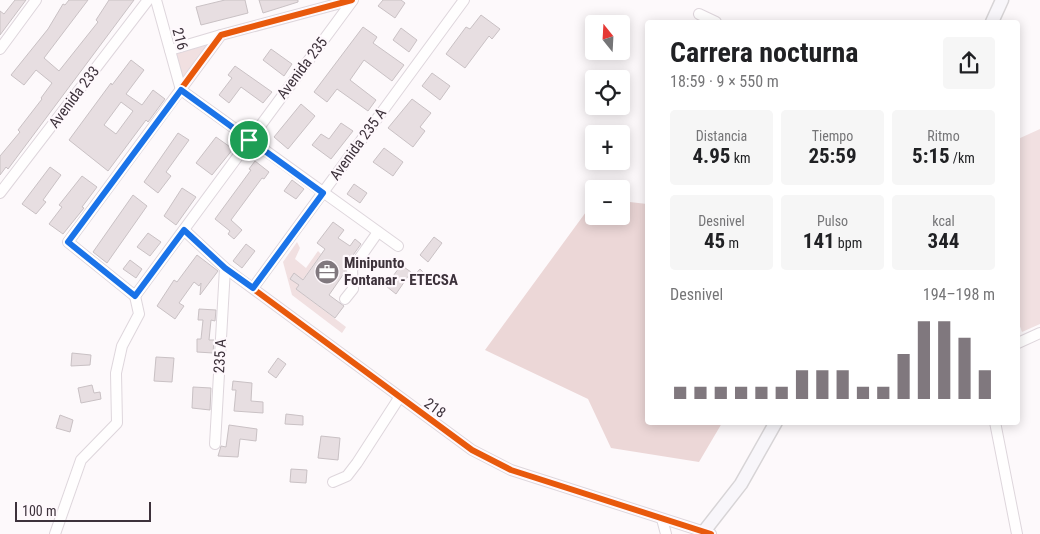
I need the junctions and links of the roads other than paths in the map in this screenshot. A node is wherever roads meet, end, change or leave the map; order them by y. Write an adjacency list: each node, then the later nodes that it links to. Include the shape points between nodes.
1 (36, 0): 11 (street)
2 (148, 0): 16 (street, Avenida 233)
3 (156, 0): 12 (street, 216)
4 (352, 0): 10 (street); 14 (street, Avenida 235)
5 (464, 0): 15 (street, Avenida 235 A)
6 (1002, 0): 9 (main road)
7 (699, 14): 8 (street)
8 (712, 20)
9 (993, 20)
10 (221, 35): 12 (street); 13 (street)
11 (0, 49)
12 (170, 50): 13 (street, 216)
13 (181, 90): 14 (street); 22 (street, via 68,242)
14 (249, 140): 15 (street); 17 (street, Avenida 235)
15 (323, 193): 18 (street); 21 (street, Avenida 235 A)
16 (0, 194)
17 (184, 230): 20 (street, 218); 22 (street, Avenida 235)
18 (378, 232): 19 (street); 23 (street, via 352,269 352,289)
19 (398, 246)
20 (225, 268): 21 (street, 218); 29 (street, 235 A)
21 (253, 288): 26 (street, 218)
22 (135, 296): 33 (street, via 140,314 122,346 116,373 117,423 81,460)
23 (345, 299)
24 (1040, 333): 25 (street)
25 (1020, 342)
26 (399, 398): 30 (street, via 352,470); 31 (street, 218, via 472,450 511,470)
27 (774, 425): 32 (main road, via 741,484)
28 (996, 425): 35 (street)
29 (215, 444)
30 (333, 482)
31 (662, 519): 32 (street, 218); 34 (street)
32 (706, 533)
33 (55, 534)
34 (666, 534)
35 (1017, 534)

